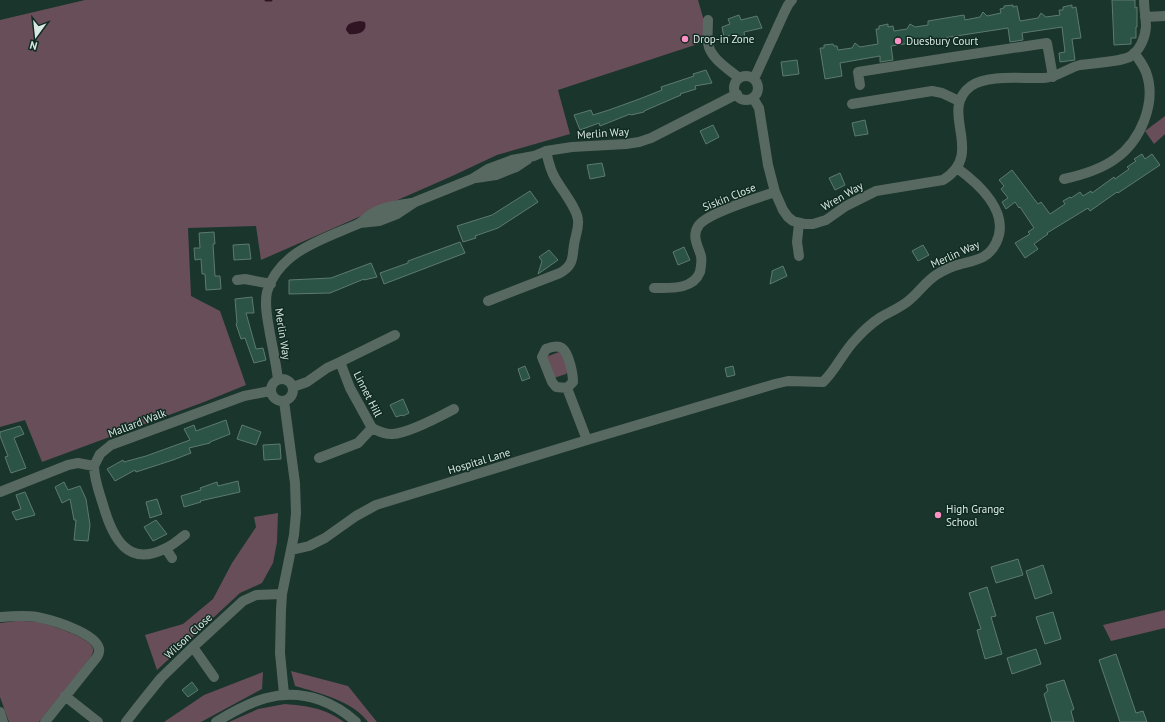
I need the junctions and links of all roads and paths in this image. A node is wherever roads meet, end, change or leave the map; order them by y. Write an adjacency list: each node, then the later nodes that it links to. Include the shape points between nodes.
1 (792, 0): 9 (street)
2 (1144, 0): 4 (street)
3 (1165, 16): 4 (street)
4 (1145, 17): 6 (street, via 1143,40)
5 (708, 20): 8 (street, via 710,50 715,58)
6 (1134, 53): 7 (street, via 1130,57 1078,66); 17 (street, via 1146,71 1150,92 1148,109 1136,136 1114,160 1088,173)
7 (1052, 77): 10 (street, via 1047,44 858,72); 13 (street, via 1001,78 977,83 964,93)
8 (739, 78): 9 (street, via 744,76); 11 (street, via 735,86)
9 (754, 79): 12 (street, via 758,90)
10 (860, 85)
11 (737, 94): 12 (street, via 743,99); 15 (street, Merlin Way, via 639,142)
12 (753, 98): 18 (street, via 758,108)
13 (960, 101): 14 (street, via 932,91); 16 (street, via 958,113 963,148)
14 (852, 104)
15 (546, 151): 22 (street, Merlin Way, via 488,169 472,179 415,202 394,205 372,214 360,223 295,254 282,266); 24 (street, via 554,177 578,219 570,266 560,273)
16 (957, 168): 19 (street, Wren Way, via 951,176 943,180 876,191 846,206 826,220 813,224); 28 (street, Merlin Way, via 992,202 1000,224 997,242 981,259 953,266 937,274 908,302 874,322 855,340)
17 (1064, 178)
18 (775, 192): 19 (street, via 788,217); 23 (street, Siskin Close, via 708,217 698,226 695,238 701,257 699,274 695,280 683,286)
19 (799, 223): 20 (street, via 796,242)
20 (799, 256)
21 (237, 280): 22 (street)
22 (270, 284): 27 (street, Merlin Way, via 266,308)
23 (654, 288)
24 (488, 301)
25 (395, 336): 26 (street)
26 (340, 362): 29 (street, via 307,382); 34 (street, Linnet Hill, via 350,388)
27 (278, 379): 29 (street, via 286,379); 31 (street, via 272,384)
28 (823, 382): 35 (street, Hospital Lane, via 788,381 775,384)
29 (293, 387): 32 (street, via 290,398)
30 (567, 388): 35 (street)
31 (270, 391): 32 (street, via 276,400); 37 (street, Mallard Walk, via 244,396 111,445 100,454)
32 (284, 401): 41 (street, via 295,483 296,513)
33 (454, 409): 34 (street, Linnet Hill, via 402,433 388,434)
34 (372, 428): 36 (street, via 358,443)
35 (587, 440): 41 (street, Hospital Lane, via 376,505 325,538 309,546)
36 (319, 458)
37 (94, 466): 38 (street, via 78,463 68,465); 40 (street, via 108,521 122,546 145,555)
38 (0, 492)
39 (185, 535): 40 (street)
40 (166, 549): 42 (street)
41 (292, 550): 43 (street)
42 (172, 558)
43 (282, 594): 45 (street, Wilson Close, via 250,597); 47 (street, via 280,653)
44 (0, 617): 48 (street, via 19,616 57,622 96,641 99,655)
45 (193, 647): 46 (street); 53 (street, Wilson Close, via 161,678)
46 (214, 677)
47 (284, 694): 54 (street, via 250,704); 55 (street, via 304,696 329,704)
48 (66, 696): 51 (street); 52 (street)
49 (0, 712): 50 (street)
50 (4, 722)
51 (45, 722)
52 (98, 722)
53 (126, 722)
54 (216, 722)
55 (356, 722)

